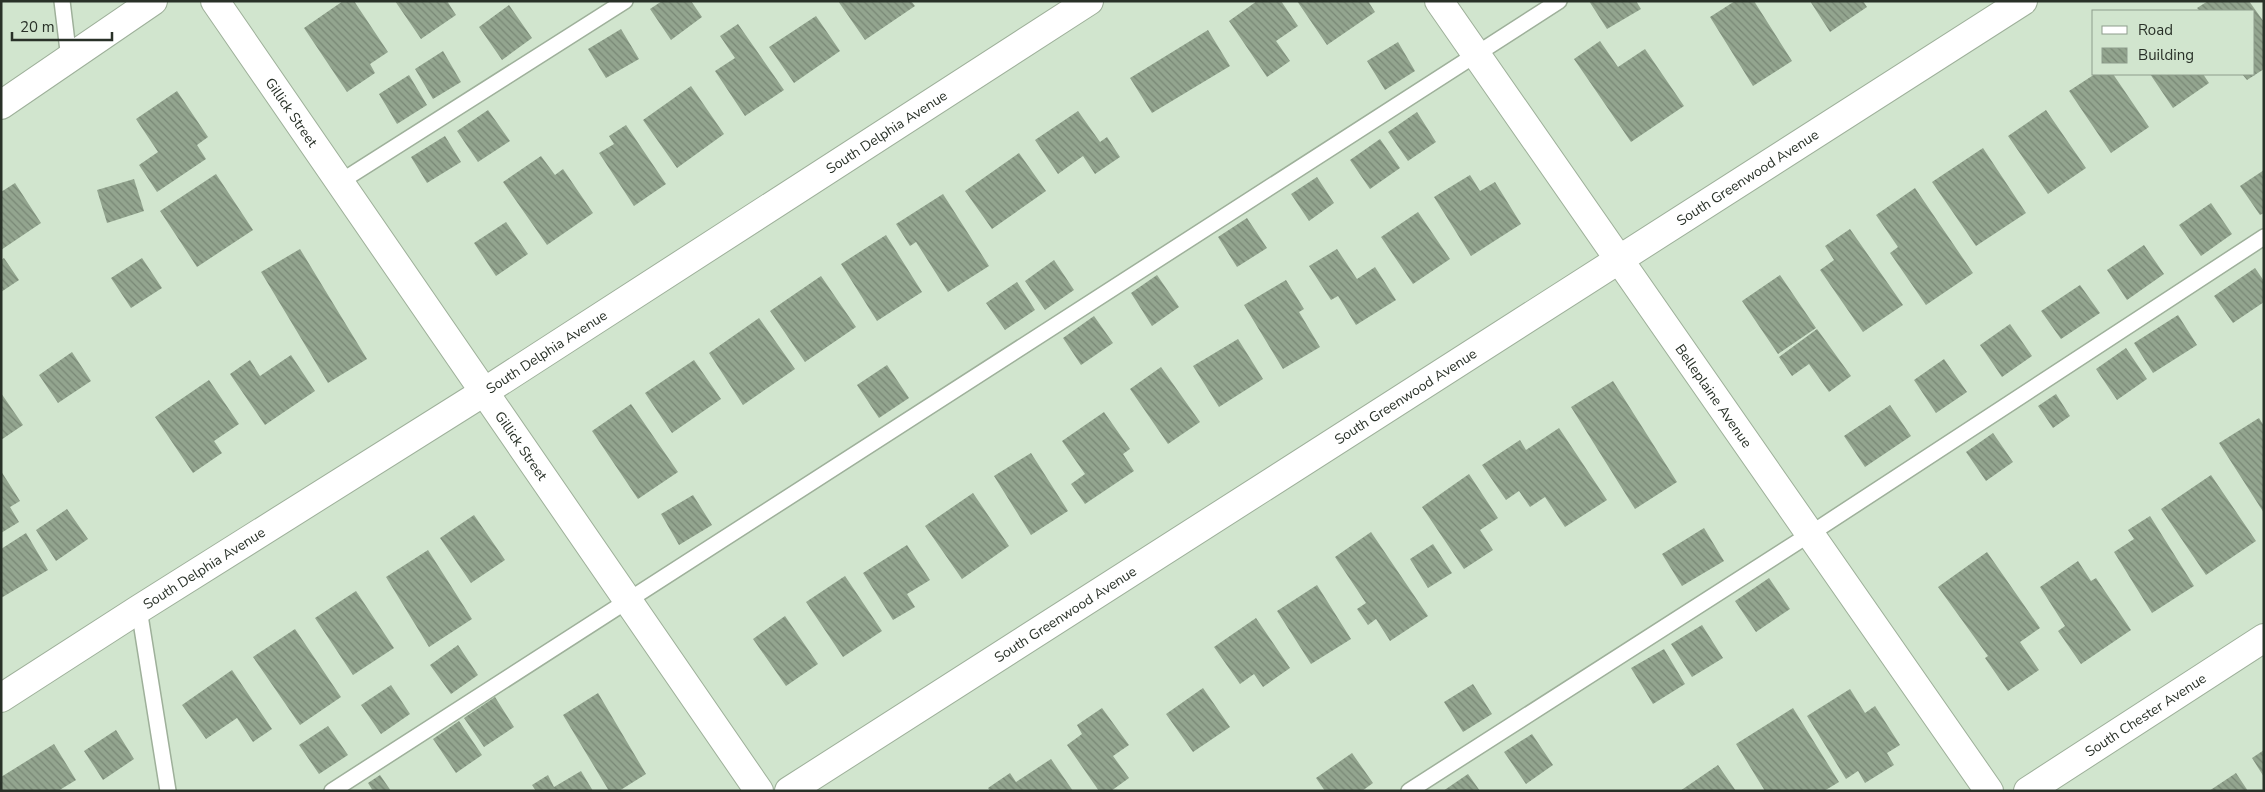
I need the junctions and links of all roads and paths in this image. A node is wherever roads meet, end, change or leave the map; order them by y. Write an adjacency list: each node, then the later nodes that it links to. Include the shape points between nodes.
1 (62, 1): 10 (lane)
2 (153, 1): 10 (street)
3 (215, 1): 12 (street, Gillick Street)
4 (625, 1): 12 (lane)
5 (1089, 1): 15 (street, South Delphia Avenue)
6 (1439, 1): 9 (street, Belleplaine Avenue)
7 (1559, 1): 9 (lane)
8 (2023, 1): 14 (street, South Greenwood Avenue)
9 (1476, 55): 14 (street, Belleplaine Avenue); 17 (lane)
10 (69, 59): 11 (street)
11 (1, 104)
12 (340, 182): 15 (street, Gillick Street)
13 (2264, 237): 16 (lane)
14 (1619, 260): 16 (street, Belleplaine Avenue); 24 (street, South Greenwood Avenue)
15 (484, 392): 17 (street, Gillick Street); 18 (street, South Delphia Avenue)
16 (1810, 534): 25 (lane); 26 (street, Belleplaine Avenue)
17 (628, 601): 22 (lane); 23 (street, Gillick Street)
18 (139, 609): 20 (street, South Delphia Avenue); 21 (lane)
19 (2264, 638): 27 (street, South Chester Avenue)
20 (1, 698)
21 (168, 791)
22 (332, 791)
23 (759, 791)
24 (789, 791)
25 (1409, 791)
26 (1990, 791)
27 (2028, 791)

